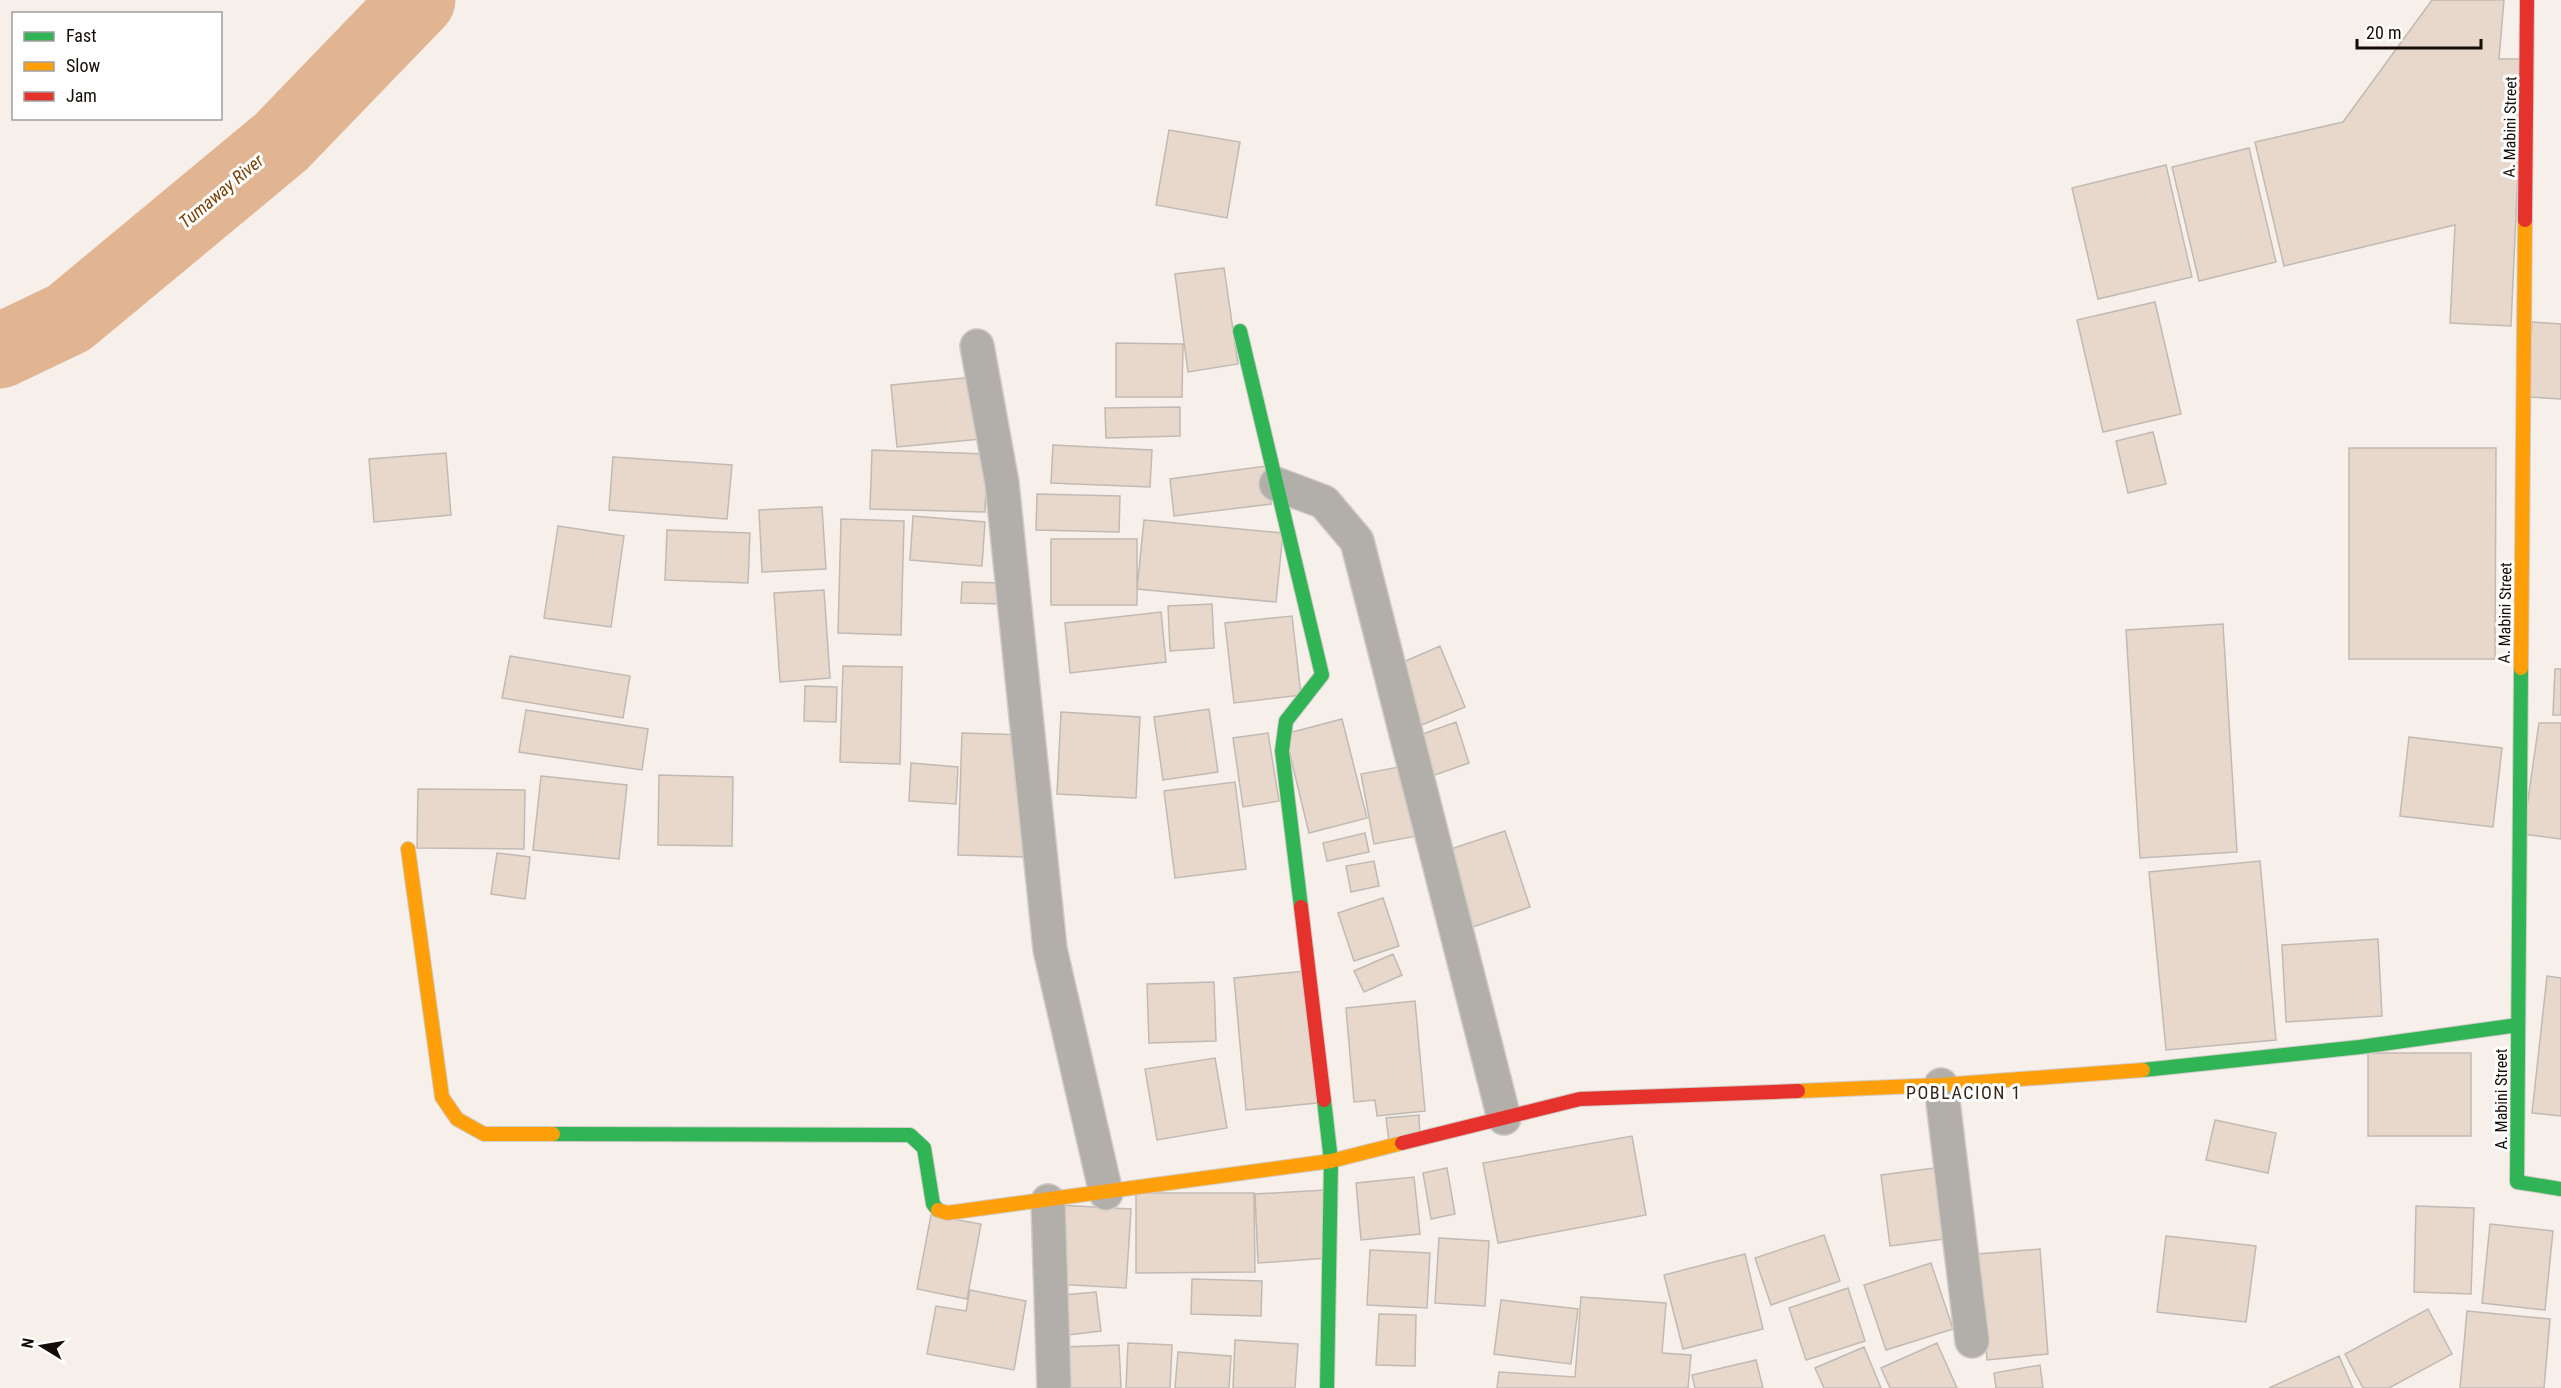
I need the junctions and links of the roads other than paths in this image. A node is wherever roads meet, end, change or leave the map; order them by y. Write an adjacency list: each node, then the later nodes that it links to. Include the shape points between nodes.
1 (2527, 0): 6 (street, A. Mabini Street)
2 (1240, 331): 4 (street)
3 (977, 346): 11 (street, via 1002,483 1050,949)
4 (1276, 484): 8 (street, via 1324,502 1357,541); 9 (street, via 1322,675 1287,721 1282,751)
5 (408, 849): 12 (street, via 441,1097 457,1119 484,1134 910,1135 924,1148 933,1204 939,1211)
6 (2518, 1025): 7 (street, via 2159,1069); 10 (street, A. Mabini Street, via 2517,1182)
7 (1941, 1085): 8 (street, via 1580,1099); 13 (street)
8 (1504, 1118): 9 (street)
9 (1331, 1161): 11 (street); 15 (street)
10 (2561, 1188)
11 (1106, 1193): 12 (street)
12 (1048, 1201): 14 (street)
13 (1972, 1341)
14 (1054, 1388)
15 (1327, 1388)

